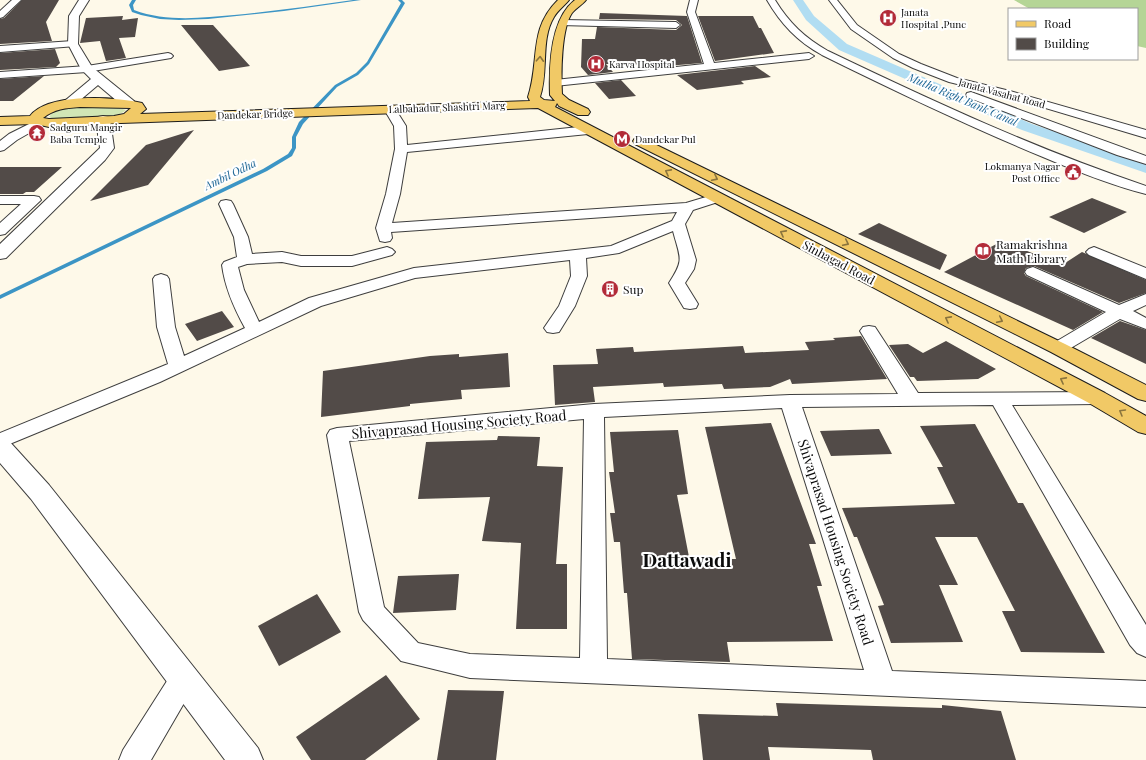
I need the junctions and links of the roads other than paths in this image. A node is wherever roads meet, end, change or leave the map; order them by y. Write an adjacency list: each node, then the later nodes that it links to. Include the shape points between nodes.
1 (17, 0): 8 (street)
2 (84, 0): 13 (street, via 74,16)
3 (564, 0): 11 (main road, via 548,16)
4 (581, 0): 9 (main road, via 568,12)
5 (694, 0): 17 (street, via 691,12)
6 (770, 0): 40 (street, via 794,33 809,45 985,129)
7 (833, 0): 21 (street, Janata Vasahat Road, via 854,27 896,56)
8 (0, 15)
9 (563, 23): 10 (street); 12 (main road)
10 (676, 25)
11 (542, 39): 12 (main road); 23 (main road, one-way to 11)
12 (560, 39): 22 (main road)
13 (74, 44): 14 (street); 18 (street)
14 (0, 49)
15 (168, 56): 18 (street)
16 (809, 56): 17 (street)
17 (710, 67): 22 (street)
18 (87, 69): 19 (street); 20 (street)
19 (0, 75)
20 (98, 79): 24 (street); 25 (street)
21 (953, 80): 36 (street, Janata Vasahat Road); 39 (street, via 953,85 963,91)
22 (558, 94): 23 (main road, Lalbahadur Shashtri Marg); 43 (main road, Sinhagad Road, one-way to 43)
23 (537, 101): 26 (main road, Lalbahadur Shashtri Marg); 28 (main road, Lalbahadur Shashtri Marg); 35 (main road, Sinhagad Road)
24 (67, 104): 25 (main road); 27 (main road)
25 (133, 105): 30 (main road); 31 (main road, via 139,110)
26 (332, 107): 28 (main road, Lalbahadur Shashtri Marg); 30 (main road, Dandekar Bridge)
27 (50, 108): 29 (main road); 34 (main road, via 38,114 36,118)
28 (390, 109): 38 (street, via 400,126)
29 (0, 112)
30 (183, 112): 31 (main road)
31 (123, 119): 32 (main road)
32 (103, 120): 34 (main road); 53 (street, via 107,148)
33 (0, 121): 34 (main road)
34 (39, 121): 37 (street)
35 (588, 130): 38 (street); 41 (main road, Sinhagad Road, one-way to 35)
36 (1146, 134)
37 (0, 148)
38 (401, 149): 48 (street, via 393,194)
39 (1146, 160)
40 (1146, 190)
41 (716, 198): 45 (street); 46 (main road, Sinhagad Road)
42 (0, 200): 49 (street, via 34,200)
43 (758, 200): 46 (main road); 66 (main road, Sinhagad Road, one-way to 66)
44 (226, 204): 54 (street, via 241,237)
45 (687, 207): 47 (street); 48 (street)
46 (738, 209): 69 (main road, Sinhagad Road, one-way to 46)
47 (678, 224): 52 (street, via 614,250); 60 (street, via 688,260 686,269 677,283)
48 (383, 228): 50 (street)
49 (0, 231)
50 (387, 252): 54 (street, via 352,261 301,261 282,257); 58 (street)
51 (1094, 252): 56 (street)
52 (578, 253): 58 (street, via 414,273); 63 (street, via 579,276 567,306)
53 (0, 254)
54 (245, 259): 64 (street, via 230,265 231,279)
55 (1033, 272): 61 (street)
56 (1146, 274)
57 (161, 279): 67 (street, via 166,327)
58 (393, 279): 64 (street, via 315,302)
59 (1146, 299): 61 (street)
60 (690, 304)
61 (1120, 312): 62 (street); 66 (street)
62 (1146, 324)
63 (553, 328)
64 (255, 330): 67 (street)
65 (869, 331): 71 (street)
66 (1058, 348): 68 (main road, Sinhagad Road)
67 (178, 366): 75 (street)
68 (1146, 394)
69 (1097, 398): 70 (street, Shivaprasad Housing Society Road); 74 (main road, Sinhagad Road, one-way to 69)
70 (999, 399): 71 (street, Shivaprasad Housing Society Road); 77 (street)
71 (912, 400): 72 (street, Shivaprasad Housing Society Road)
72 (790, 401): 73 (street, Shivaprasad Housing Society Road); 80 (street, Shivaprasad Housing Society Road)
73 (594, 411): 78 (street); 78 (street, Shivaprasad Housing Society Road, via 337,435 372,612 410,653 470,666)
74 (1146, 426)
75 (0, 441)
76 (0, 447): 79 (street, via 40,492)
77 (1146, 645)
78 (593, 670): 80 (street, Shivaprasad Housing Society Road)
79 (184, 679): 82 (street); 83 (street)
80 (882, 683): 81 (street, Shivaprasad Housing Society Road)
81 (1146, 694)
82 (134, 760)
83 (246, 760)

